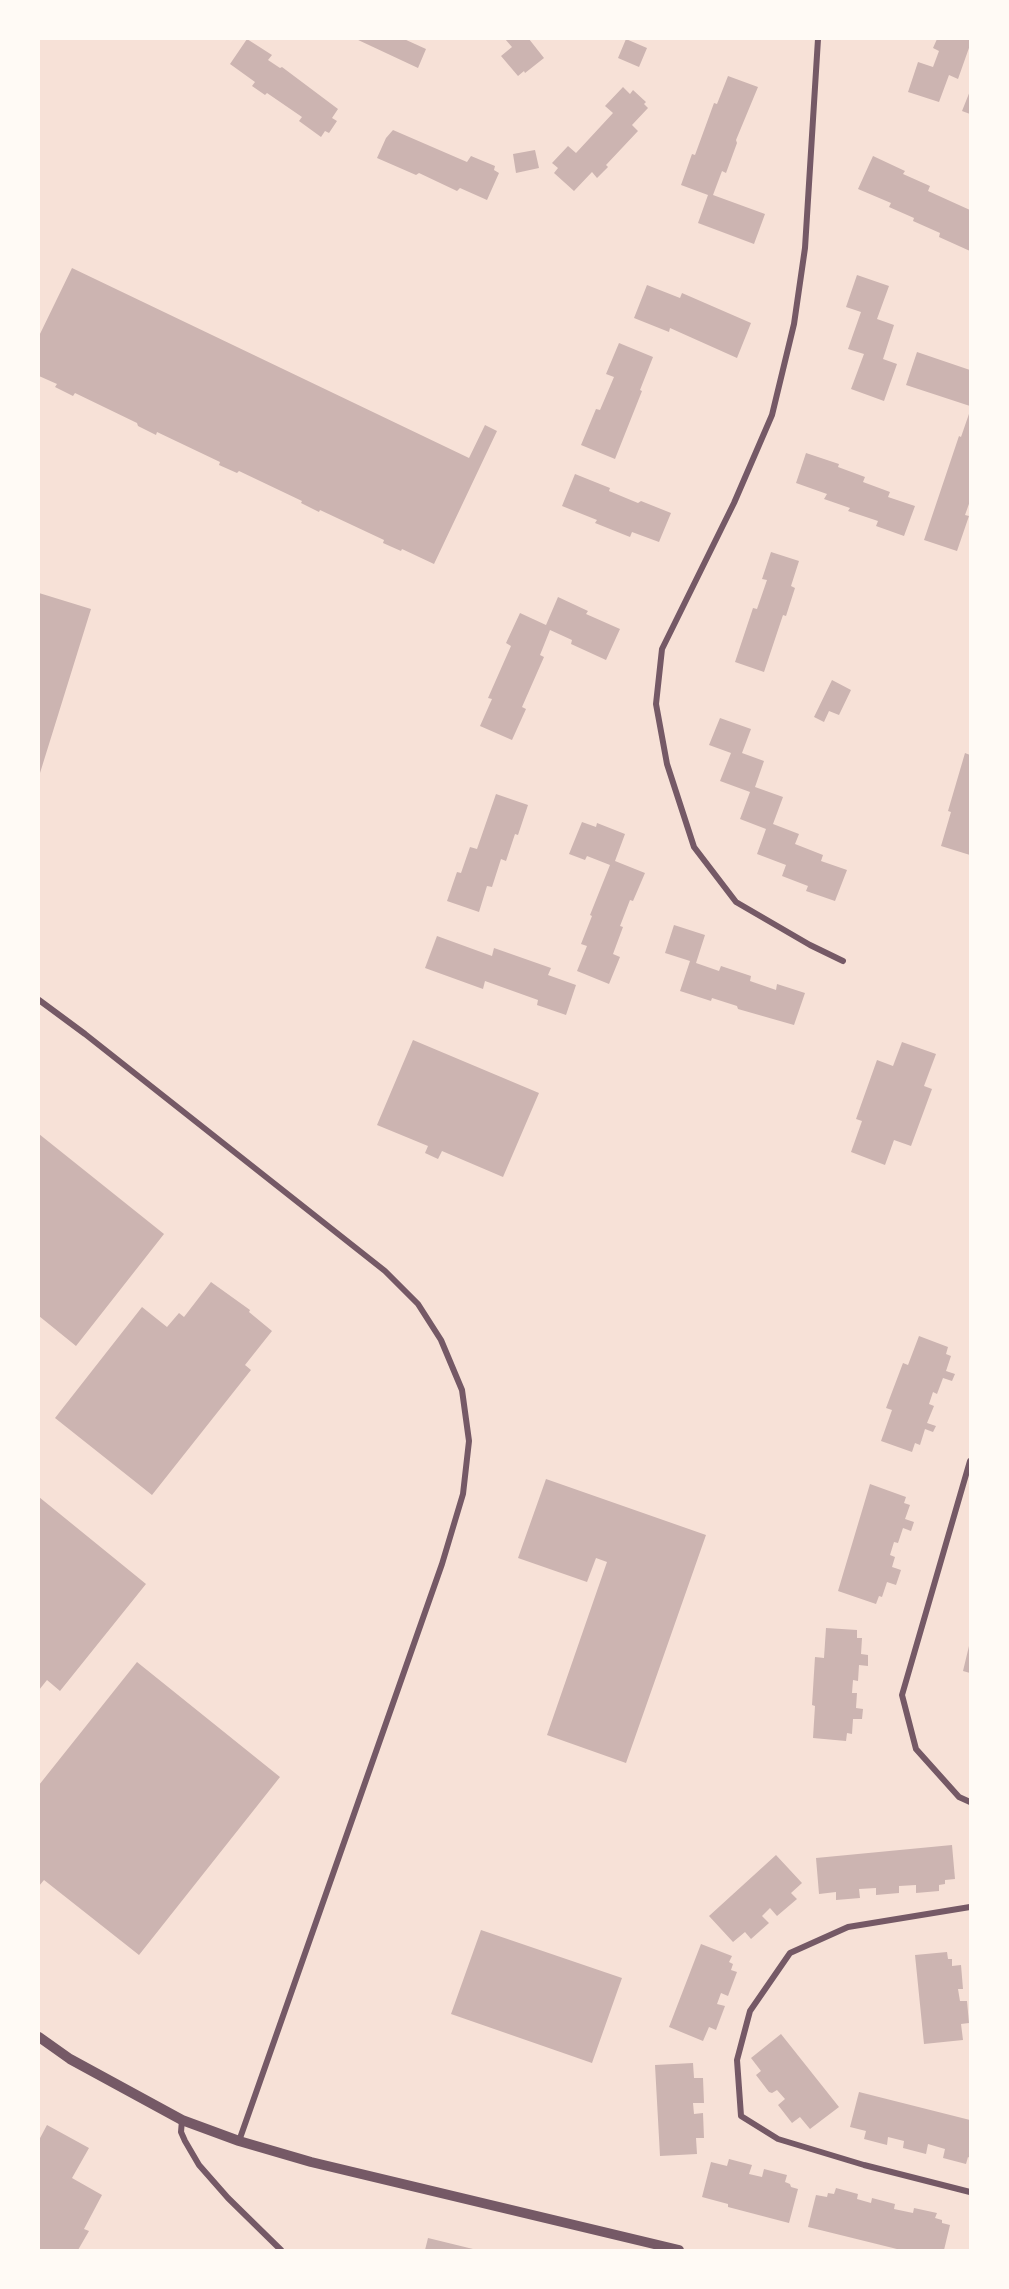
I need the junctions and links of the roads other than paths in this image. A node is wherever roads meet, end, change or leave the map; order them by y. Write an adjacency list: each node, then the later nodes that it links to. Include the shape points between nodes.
1 (818, 39): 2 (street, via 805,248 794,324 771,415 735,503 662,649 656,704 667,764 694,847 736,902)
2 (843, 961)
3 (39, 1000): 9 (street, via 385,1271 418,1304 441,1340 462,1390 469,1441 463,1494 442,1564)
4 (970, 1461): 5 (street, via 902,1695 916,1749 959,1797)
5 (970, 1802)
6 (970, 1906): 10 (street, via 848,1927 790,1953 750,2011 737,2060 741,2116 778,2139)
7 (39, 2037): 8 (street, via 70,2060)
8 (182, 2120): 9 (street); 11 (street, via 185,2141 199,2165)
9 (239, 2141): 12 (street, via 311,2162)
10 (970, 2192)
11 (281, 2250)
12 (680, 2250)

